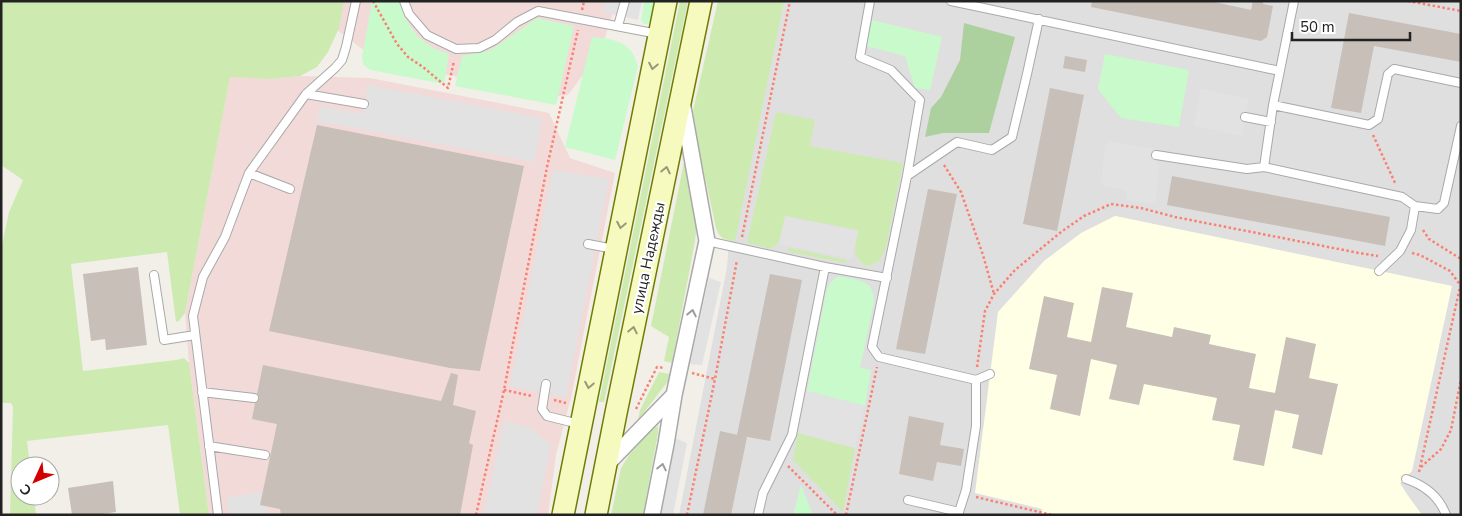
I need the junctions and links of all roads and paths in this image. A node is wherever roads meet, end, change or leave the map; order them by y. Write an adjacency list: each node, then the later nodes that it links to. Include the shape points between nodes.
1 (356, 1): 20 (lane, via 342,60)
2 (373, 1): 17 (path, via 408,57 424,66 448,88)
3 (404, 1): 17 (lane, via 410,14 428,35)
4 (584, 1): 13 (path)
5 (625, 1): 15 (lane)
6 (666, 1): 16 (main road)
7 (701, 1): 21 (main road, улица Надежды)
8 (870, 1): 31 (lane, via 860,57 891,70 920,100)
9 (951, 1): 14 (lane)
10 (1294, 1): 18 (lane)
11 (1408, 1): 12 (path)
12 (1461, 11)
13 (580, 19): 15 (lane); 17 (lane, via 538,12 479,48); 68 (path)
14 (1039, 19): 18 (lane); 27 (lane, via 1012,137 992,150 957,142)
15 (618, 26): 16 (lane)
16 (660, 35): 36 (main road, one-way to 36)
17 (456, 49)
18 (1280, 71): 23 (lane)
19 (1461, 83): 23 (lane, via 1394,69 1388,74 1378,120 1369,125)
20 (306, 94): 22 (lane); 30 (lane)
21 (681, 96): 34 (street); 59 (main road, улица Надежды, one-way to 21)
22 (364, 104)
23 (1273, 105): 25 (lane)
24 (1245, 117): 25 (lane)
25 (1271, 122): 29 (lane)
26 (1461, 126): 33 (lane, via 1444,203 1438,209)
27 (938, 155): 31 (lane); 43 (path, via 961,192)
28 (1156, 155): 29 (lane, via 1247,170)
29 (1264, 167): 33 (lane, via 1402,197)
30 (250, 173): 32 (lane); 44 (lane, via 225,237 203,277 193,316)
31 (907, 176): 41 (lane)
32 (290, 189)
33 (1415, 206): 37 (lane, via 1411,230)
34 (707, 241): 38 (lane); 52 (street, one-way to 34)
35 (588, 244): 36 (lane)
36 (616, 250): 55 (main road, one-way to 55)
37 (1400, 251): 39 (lane); 42 (path, via 1420,255 1450,271); 43 (path, via 1393,250 1382,256 1359,253 1111,204 1084,216 1062,232 1015,270)
38 (825, 267): 41 (lane); 58 (lane, via 792,435)
39 (1379, 271)
40 (154, 275): 44 (lane, via 164,340)
41 (887, 278): 45 (lane, via 872,347)
42 (1461, 286): 60 (path)
43 (994, 294): 48 (path, via 985,311)
44 (195, 335): 50 (lane)
45 (879, 357): 48 (lane); 74 (path)
46 (990, 374): 48 (lane)
47 (1461, 379): 54 (path)
48 (976, 380): 63 (lane, via 976,426)
49 (546, 384): 55 (lane, via 542,409 547,416)
50 (202, 392): 53 (lane); 56 (lane)
51 (1461, 394): 54 (path)
52 (674, 395): 59 (street); 71 (street, one-way to 52)
53 (254, 398)
54 (1457, 398): 60 (path, via 1451,430 1441,449)
55 (581, 424): 69 (main road)
56 (209, 446): 57 (lane); 67 (lane)
57 (265, 455)
58 (779, 458): 72 (lane, via 763,493); 73 (path)
59 (605, 466): 70 (main road, улица Надежды)
60 (1420, 468): 62 (path)
61 (1406, 479): 62 (lane)
62 (1417, 483): 76 (lane, via 1432,493)
63 (966, 490): 65 (lane); 66 (path, via 973,496)
64 (908, 500): 65 (lane)
65 (959, 514)
66 (1042, 514): 75 (path)
67 (218, 515)
68 (476, 515)
69 (562, 515)
70 (596, 515)
71 (652, 515)
72 (758, 515)
73 (837, 515)
74 (846, 515)
75 (1052, 515)
76 (1446, 515)

